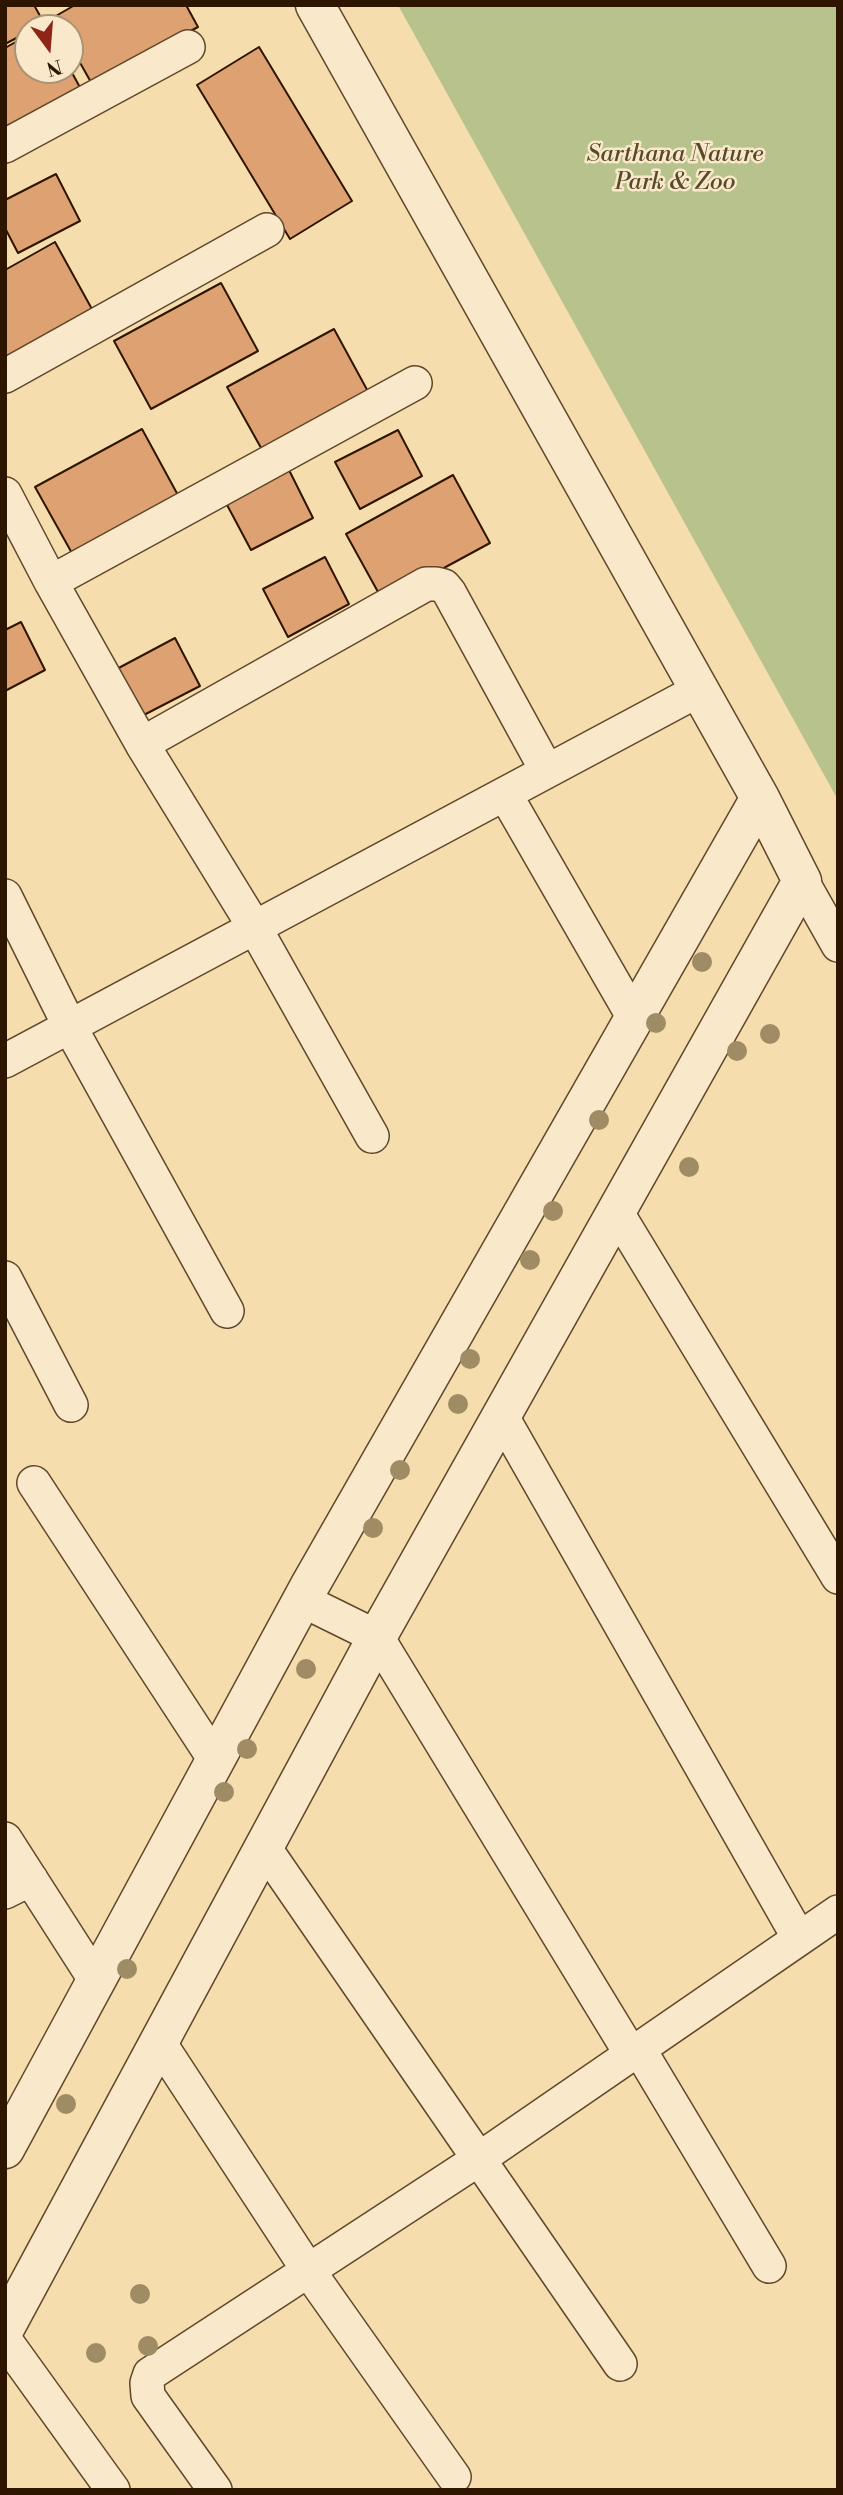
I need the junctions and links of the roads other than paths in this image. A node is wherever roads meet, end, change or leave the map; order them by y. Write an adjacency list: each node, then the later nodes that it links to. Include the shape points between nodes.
1 (315, 5): 9 (street)
2 (188, 47): 3 (street)
3 (5, 146)
4 (267, 230): 5 (street)
5 (5, 376)
6 (415, 383): 8 (street)
7 (5, 494): 8 (street)
8 (51, 582): 10 (street)
9 (699, 690): 11 (street); 13 (street)
10 (142, 744): 11 (street, via 426,584 436,584 449,592); 16 (street)
11 (547, 771): 12 (street)
12 (505, 794): 16 (street); 18 (street)
13 (760, 798): 14 (street); 18 (street)
14 (802, 881): 17 (street); 22 (street)
15 (5, 896): 19 (street)
16 (255, 928): 19 (street); 21 (street)
17 (838, 945)
18 (634, 1018): 29 (street)
19 (70, 1027): 20 (street); 24 (street)
20 (5, 1061)
21 (372, 1136)
22 (616, 1211): 26 (street); 28 (street)
23 (5, 1278): 25 (street)
24 (228, 1311)
25 (71, 1405)
26 (501, 1415): 30 (street); 36 (street)
27 (34, 1483): 31 (street)
28 (838, 1577)
29 (302, 1600): 30 (street); 31 (street)
30 (377, 1637): 33 (street); 39 (street)
31 (215, 1760): 37 (street)
32 (5, 1839): 34 (street)
33 (264, 1847): 38 (street); 41 (street)
34 (18, 1886): 37 (street)
35 (838, 1912): 36 (street)
36 (799, 1938): 39 (street)
37 (96, 1981): 40 (street)
38 (159, 2042): 43 (street); 44 (street)
39 (635, 2052): 41 (street); 42 (street)
40 (5, 2149)
41 (479, 2159): 43 (street); 46 (street)
42 (769, 2266)
43 (308, 2270): 47 (street); 49 (street, via 150,2374 148,2396)
44 (5, 2328)
45 (5, 2340): 48 (street)
46 (620, 2364)
47 (454, 2477)
48 (113, 2490)
49 (215, 2490)

